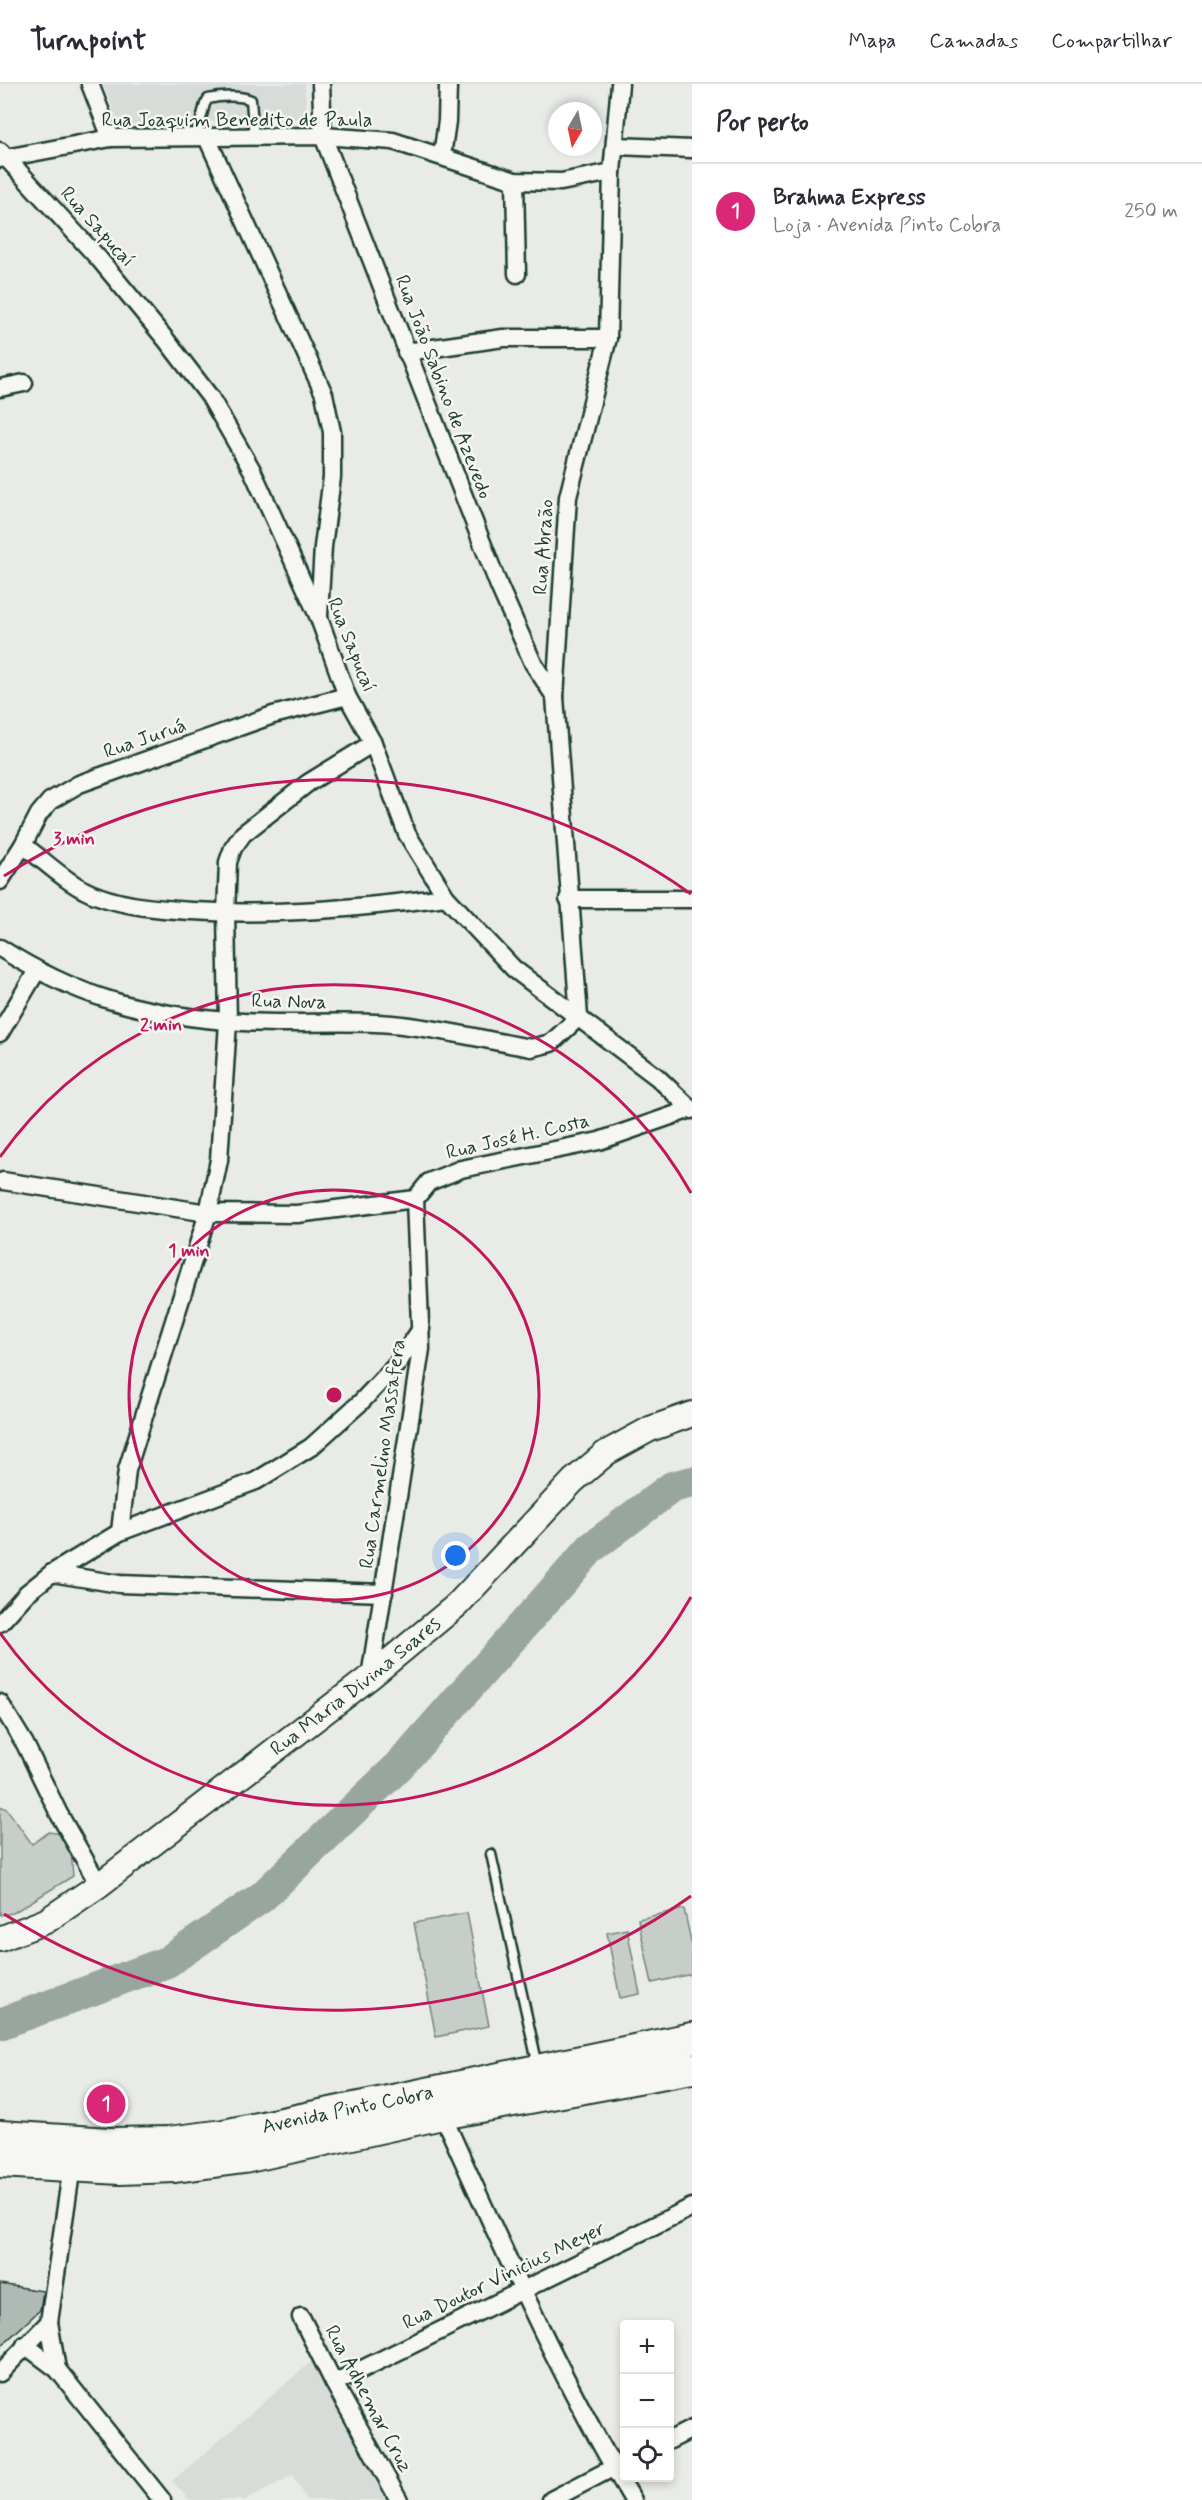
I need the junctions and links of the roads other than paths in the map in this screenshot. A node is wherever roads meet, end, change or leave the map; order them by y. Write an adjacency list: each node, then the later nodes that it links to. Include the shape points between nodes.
1 (90, 84): 7 (street)
2 (321, 84): 5 (street, Rua João Sabino de Azevedo)
3 (620, 84): 9 (street, Rua Abraão)
4 (448, 86): 12 (street)
5 (322, 136): 6 (street, Rua Joaquim Benedito de Paula); 12 (street, Rua Joaquim Benedito de Paula, via 393,141); 17 (street, Rua João Sabino de Azevedo)
6 (254, 137): 8 (street, Rua Joaquim Benedito de Paula); 8 (lane, via 251,100 215,98 205,104)
7 (111, 138): 8 (street, Rua Joaquim Benedito de Paula); 11 (street, Rua Joaquim Benedito de Paula)
8 (202, 138): 20 (street, via 324,393 332,432 332,477)
9 (616, 146): 10 (street); 13 (street, Rua Abraão)
10 (692, 149)
11 (2, 156): 20 (street, Rua Sapucaí, via 100,260 210,397 252,470)
12 (442, 156): 14 (street, Rua Joaquim Benedito de Paula)
13 (612, 172): 14 (street, Rua Joaquim Benedito de Paula, via 561,182); 16 (street, Rua Abraão)
14 (515, 181): 15 (street)
15 (517, 274)
16 (608, 338): 17 (street, via 502,338); 22 (street, Rua Abraão, via 568,497)
17 (406, 352): 22 (street, Rua João Sabino de Azevedo, via 499,586 533,663)
18 (24, 383): 19 (street)
19 (0, 388)
20 (319, 618): 21 (street, Rua Sapucaí)
21 (347, 696): 23 (street, Rua Sapucaí); 24 (street, Rua Juruá, via 273,715 79,784 50,801)
22 (555, 698): 27 (street, Rua Abraão)
23 (373, 743): 26 (street, Rua Sapucaí, via 407,834); 29 (street, via 308,783 243,834 228,862)
24 (23, 845): 25 (street, Rua Juruá); 29 (street, via 97,896 150,908)
25 (0, 881)
26 (446, 897): 29 (street, via 345,910); 32 (street, Rua Sapucaí, via 514,969)
27 (568, 899): 28 (street); 32 (street, Rua Abraão)
28 (692, 899)
29 (226, 913): 33 (street)
30 (0, 948): 31 (street, Rua Nova)
31 (36, 972): 33 (street, Rua Nova, via 140,1010); 34 (street)
32 (579, 1017): 33 (street, Rua Nova, via 551,1043 531,1048 391,1024); 35 (street, Rua Sapucaí, via 657,1077)
33 (228, 1022): 38 (street, via 219,1160)
34 (0, 1033)
35 (691, 1109): 37 (street, Rua José H. Costa, via 599,1141 451,1172 429,1182)
36 (3, 1181): 38 (street)
37 (415, 1199): 38 (street, via 297,1214); 39 (street, Rua Carmelino Massafera)
38 (208, 1213): 41 (street, via 127,1470)
39 (421, 1329): 41 (street, via 397,1365 310,1448 256,1481); 43 (street, Rua Carmelino Massafera, via 422,1348)
40 (692, 1414): 45 (street, Rua Maria Divina Soares, via 650,1429 606,1453 573,1481 457,1605)
41 (120, 1532): 42 (street)
42 (52, 1573): 43 (street, via 119,1584); 44 (street)
43 (384, 1593): 45 (street, Rua Carmelino Massafera)
44 (0, 1623)
45 (370, 1677): 48 (street, Rua Maria Divina Soares)
46 (0, 1703): 48 (street)
47 (491, 1854): 53 (lane)
48 (99, 1885): 49 (street, Rua Maria Divina Soares, via 46,1921)
49 (0, 1939)
50 (692, 2038): 51 (highway, Avenida Pinto Cobra)
51 (610, 2055): 53 (highway, Avenida Pinto Cobra); 54 (highway, via 598,2068)
52 (692, 2068): 54 (highway, Avenida Pinto Cobra)
53 (539, 2070): 56 (highway, Avenida Pinto Cobra, via 224,2135 170,2142 110,2143)
54 (599, 2085): 55 (highway, Avenida Pinto Cobra)
55 (442, 2114): 58 (highway, Avenida Pinto Cobra, via 244,2158 175,2167); 60 (street)
56 (0, 2136)
57 (0, 2162): 58 (highway, Avenida Pinto Cobra)
58 (72, 2166): 62 (street)
59 (692, 2207): 60 (street, Rua Doutor Vinicius Meyer)
60 (522, 2290): 66 (street, Rua Doutor Vinicius Meyer); 69 (street)
61 (301, 2317): 66 (street, Rua Adhemar Cruz)
62 (49, 2322): 63 (street); 64 (street)
63 (25, 2345): 64 (street); 65 (street)
64 (57, 2369): 70 (street)
65 (0, 2373)
66 (334, 2383): 71 (street, Rua Adhemar Cruz)
67 (692, 2429): 68 (street)
68 (674, 2438)
69 (619, 2465): 72 (street); 73 (street)
70 (162, 2500)
71 (399, 2500)
72 (551, 2500)
73 (633, 2500)

